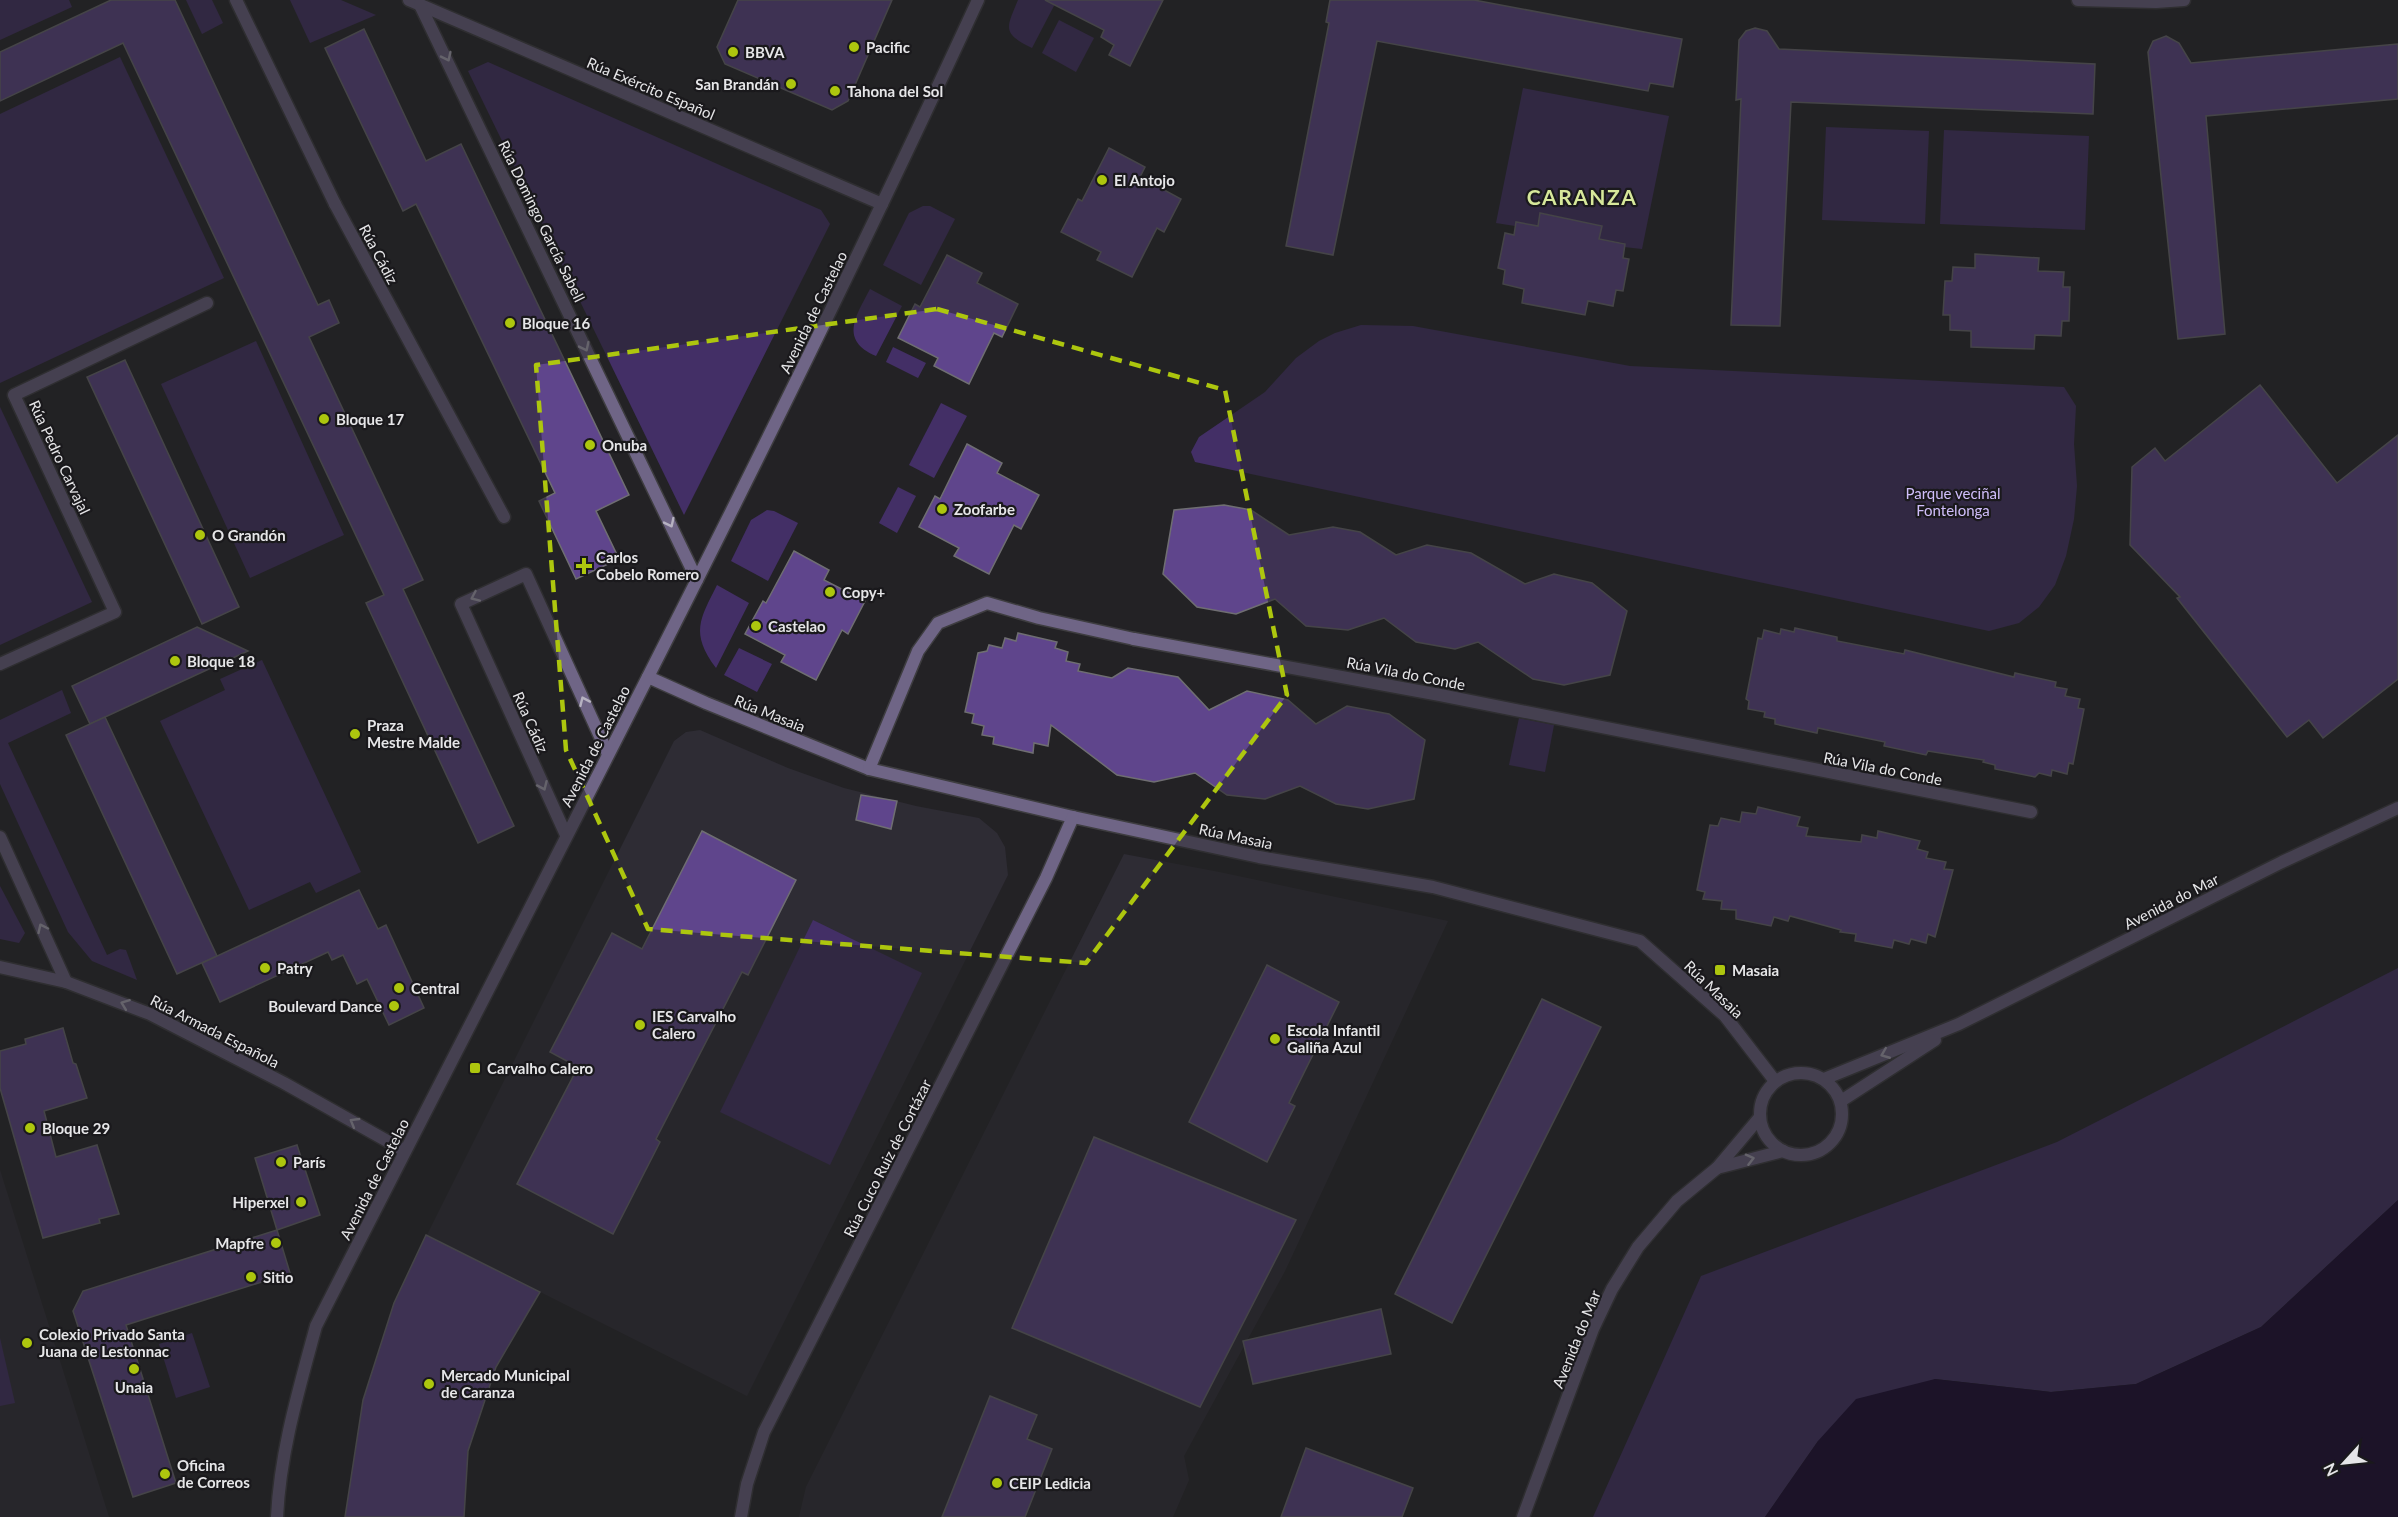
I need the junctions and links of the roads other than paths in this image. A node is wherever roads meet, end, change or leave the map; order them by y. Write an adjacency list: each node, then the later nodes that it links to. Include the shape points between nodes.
1 (236, 0): 8 (street, Rúa Cádiz, via 335,204)
2 (978, 0): 6 (street, Avenida de Castelao)
3 (2079, 0): 4 (street)
4 (2184, 0)
5 (415, 3): 6 (street, Rúa Exército Español); 9 (street, Rúa Domingo García Sabell, one-way to 9)
6 (882, 204): 9 (street, Avenida de Castelao)
7 (207, 303): 10 (street, Rúa Pedro Carvajal, via 14,395 115,612)
8 (504, 517)
9 (697, 580): 11 (street, Avenida de Castelao)
10 (0, 664)
11 (648, 677): 12 (street, Avenida de Castelao); 13 (street, Rúa Masaia)
12 (608, 754): 17 (street, Avenida de Castelao); 17 (street, Rúa Cádiz, one-way to 17, via 526,574 461,604)
13 (869, 770): 15 (street, Rúa Vila do Conde, via 918,651 939,624 987,603 1134,639); 16 (street, Rúa Masaia)
14 (2398, 808): 21 (street, Avenida do Mar)
15 (2031, 812)
16 (1073, 817): 23 (street, Rúa Masaia, via 1259,857 1433,887 1640,941 1725,1016); 30 (street, Rúa Cuco Ruiz de Cortázar, via 1046,878 764,1432)
17 (566, 835): 26 (street, Avenida de Castelao)
18 (0, 837): 20 (street, one-way to 18)
19 (0, 967): 20 (street, Rúa Armada Española)
20 (66, 981): 26 (street, Rúa Armada Española, one-way to 20, via 150,1014)
21 (1959, 1024): 22 (street, Avenida do Mar, one-way to 22); 24 (street, Avenida do Mar)
22 (1824, 1079): 23 (street, via 1799,1072); 24 (street)
23 (1775, 1082): 25 (street, via 1766,1092)
24 (1841, 1101): 27 (street, via 1840,1128 1823,1149 1796,1155)
25 (1760, 1117): 27 (street, via 1767,1137); 28 (street, Avenida do Mar)
26 (405, 1151): 29 (street, Avenida de Castelao, via 316,1326 290,1421)
27 (1783, 1151): 28 (street, Avenida do Mar, one-way to 27)
28 (1717, 1168): 31 (street, Avenida do Mar, via 1677,1201 1638,1247 1612,1289 1593,1329)
29 (277, 1517)
30 (741, 1517)
31 (1523, 1517)

